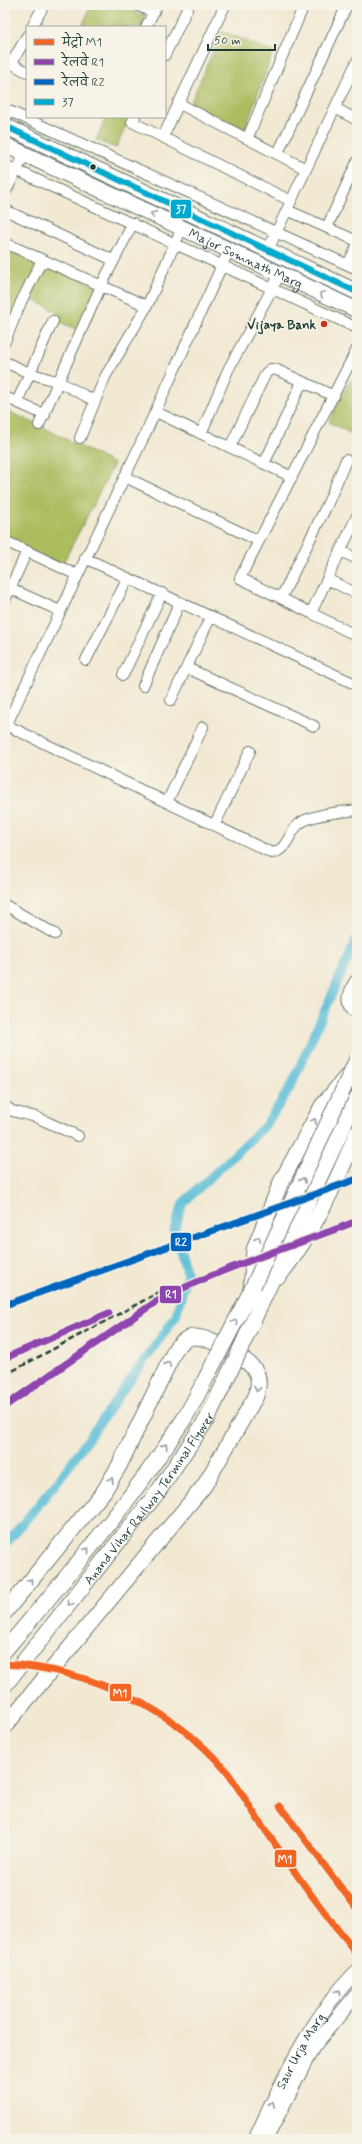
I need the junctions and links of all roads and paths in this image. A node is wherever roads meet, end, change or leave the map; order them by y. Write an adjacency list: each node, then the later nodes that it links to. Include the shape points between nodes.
1 (44, 5): 8 (street)
2 (136, 5): 7 (street)
3 (189, 5): 11 (street)
4 (225, 5): 15 (street)
5 (304, 5): 22 (street)
6 (347, 5): 24 (street)
7 (155, 8): 9 (street)
8 (33, 26)
9 (146, 26)
10 (26, 37): 13 (street)
11 (166, 53)
12 (357, 61): 16 (street)
13 (8, 62): 14 (street)
14 (26, 71)
15 (178, 103): 21 (street); 22 (street)
16 (335, 108): 19 (street); 28 (street)
17 (5, 110): 20 (street)
18 (134, 118): 21 (street, via 132,122)
19 (357, 120)
20 (10, 123): 36 (street); 42 (main road, Major Somnath Marg)
21 (163, 137): 31 (street)
22 (248, 137): 24 (street)
23 (5, 145): 25 (main road, Major Somnath Marg)
24 (278, 153): 28 (street)
25 (25, 154): 29 (street); 35 (main road, Major Somnath Marg, one-way to 25)
26 (357, 162): 34 (street)
27 (5, 165): 29 (street)
28 (306, 169): 31 (street)
29 (16, 170): 30 (street); 33 (street)
30 (5, 193)
31 (289, 205): 34 (street); 36 (street)
32 (5, 210): 44 (street)
33 (133, 223): 39 (street); 44 (street)
34 (327, 227): 37 (street)
35 (182, 228): 39 (street); 41 (main road, Major Somnath Marg)
36 (276, 231): 42 (street); 46 (street)
37 (357, 241)
38 (5, 243): 43 (street)
39 (176, 243): 45 (street); 51 (street)
40 (357, 246): 46 (street)
41 (229, 250): 45 (street); 47 (main road, Major Somnath Marg)
42 (268, 250): 50 (main road, Major Somnath Marg)
43 (42, 260): 48 (street); 55 (street)
44 (113, 260): 48 (street)
45 (222, 264): 49 (street); 65 (street)
46 (352, 266)
47 (280, 274): 49 (street); 52 (main road, Major Somnath Marg, one-way to 47)
48 (101, 286): 51 (street); 59 (street)
49 (274, 289): 54 (street); 68 (street, via 228,370)
50 (357, 292)
51 (148, 306): 63 (street, via 105,378)
52 (357, 310)
53 (53, 321): 58 (street)
54 (357, 328)
55 (5, 341)
56 (357, 349): 61 (street)
57 (5, 362): 58 (street)
58 (29, 373): 59 (street); 64 (street)
59 (59, 382): 63 (street); 66 (street)
60 (302, 382): 61 (street); 70 (street, via 276,370 271,369 266,373); 72 (street)
61 (334, 396): 74 (street)
62 (5, 397): 64 (street)
63 (95, 401): 69 (street)
64 (17, 402): 66 (street)
65 (156, 412): 68 (street); 73 (street)
66 (45, 415): 67 (street)
67 (39, 425)
68 (201, 434): 70 (street)
69 (80, 438)
70 (230, 447): 72 (street)
71 (346, 460): 88 (street, via 328,503)
72 (264, 464): 74 (street)
73 (125, 477): 77 (street); 80 (street)
74 (292, 477): 77 (street)
75 (356, 520): 79 (street)
76 (5, 541): 78 (street)
77 (259, 541): 88 (street, via 240,578)
78 (27, 551): 82 (street); 85 (street)
79 (341, 551): 81 (street); 84 (street)
80 (85, 558): 82 (street); 83 (street)
81 (357, 559)
82 (77, 575): 91 (street)
83 (128, 578): 86 (street); 95 (street)
84 (326, 579): 87 (street); 92 (street)
85 (8, 587): 89 (street); 91 (street)
86 (162, 593): 90 (street); 97 (street)
87 (357, 594)
88 (281, 598): 92 (street)
89 (5, 600)
90 (180, 602): 93 (street); 99 (street)
91 (60, 611): 102 (street)
92 (311, 613): 94 (street)
93 (210, 616): 96 (street); 98 (street)
94 (357, 636)
95 (86, 660)
96 (188, 668): 100 (street); 101 (street)
97 (123, 675)
98 (357, 685)
99 (143, 686)
100 (171, 700)
101 (314, 726)
102 (6, 727): 105 (street)
103 (203, 727): 105 (street)
104 (250, 751): 107 (street)
105 (167, 802): 107 (street)
106 (357, 810): 107 (street, via 318,816 300,823 280,850 272,853)
107 (215, 824)
108 (5, 905): 109 (street)
109 (55, 934)
110 (357, 982): 111 (main road, via 350,999 351,1005)
111 (357, 1011)
112 (355, 1064): 117 (main road, Anand Vihar Railway Terminal Flyover, one-way to 112, bridge)
113 (357, 1097): 117 (main road, Anand Vihar Railway Terminal Flyover)
114 (5, 1106): 116 (street)
115 (357, 1134): 117 (main road, Anand Vihar Railway Terminal Flyover, via 326,1203 291,1262)
116 (78, 1136)
117 (258, 1293): 119 (main road, Anand Vihar Railway Terminal Flyover, one-way to 117, bridge, via 60,1585 139,1482 184,1418 217,1357); 120 (main road, Anand Vihar Railway Terminal Flyover, one-way to 120, bridge, via 234,1364 207,1419 157,1493)
118 (5, 1612): 121 (main road, one-way to 121, via 104,1491 120,1466 176,1348 183,1341 194,1337 210,1340 252,1366 259,1380 256,1396 204,1486)
119 (5, 1650)
120 (5, 1685)
121 (5, 1726)
122 (357, 1971): 124 (street, Saur Urja Marg, one-way to 122, via 279,2088 306,2041 334,1998)
123 (357, 1994): 125 (street, Saur Urja Marg, via 314,2047)
124 (255, 2139)
125 (266, 2139)

